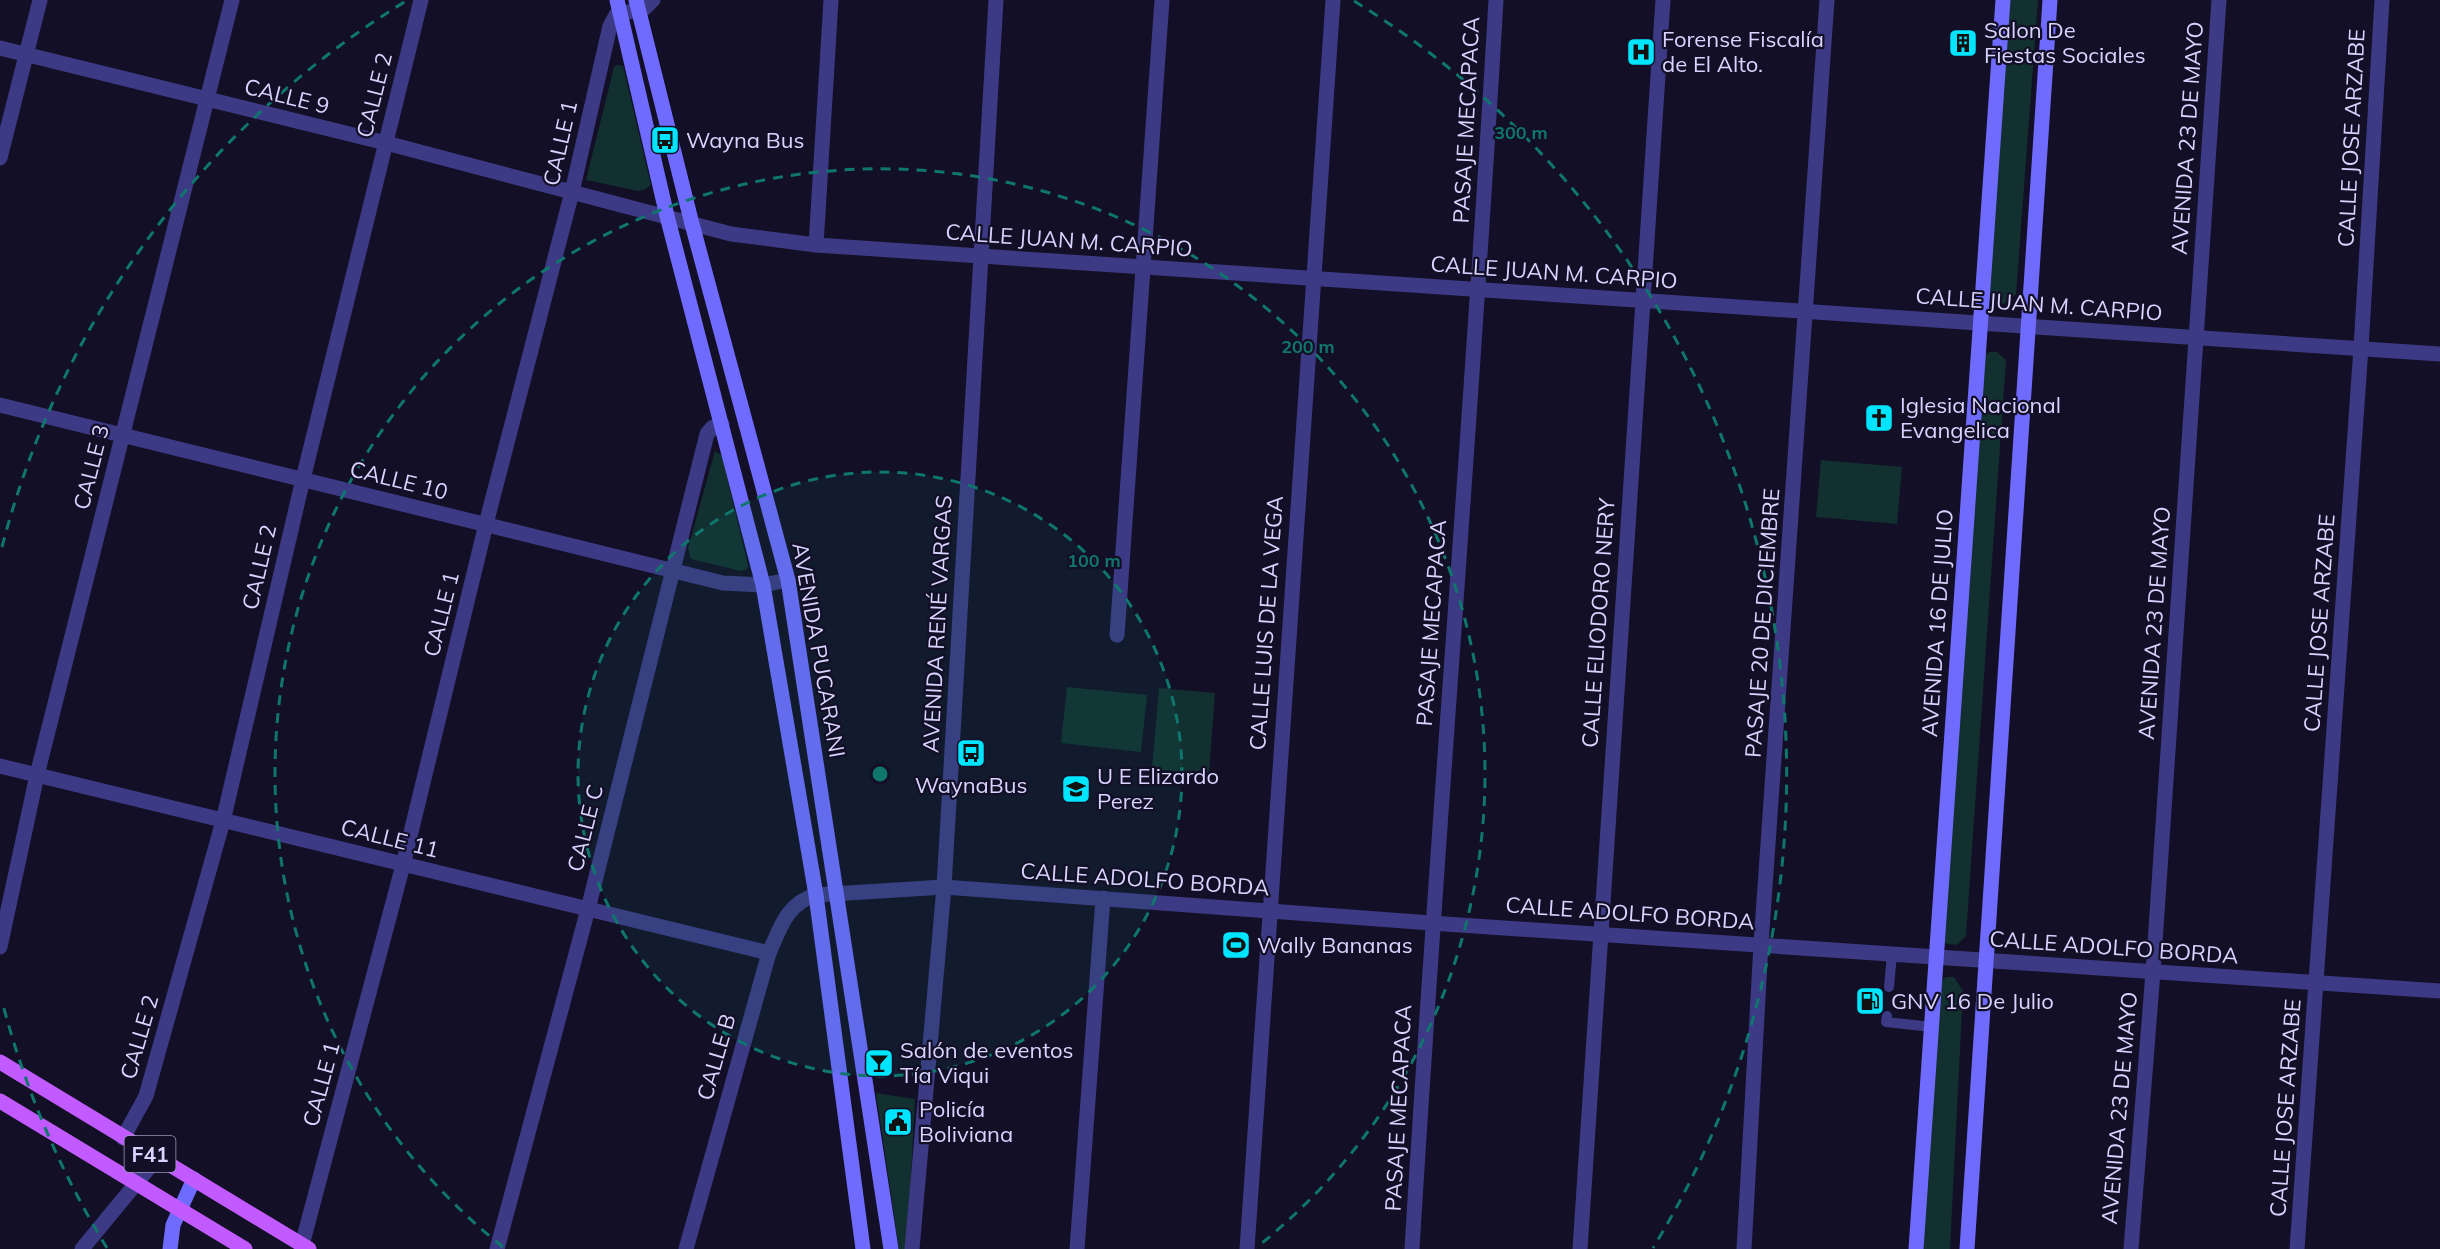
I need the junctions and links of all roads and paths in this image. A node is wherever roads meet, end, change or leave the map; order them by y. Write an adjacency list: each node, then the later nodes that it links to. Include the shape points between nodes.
1 (40, 0): 19 (street)
2 (232, 0): 20 (street, CALLE 3)
3 (421, 0): 21 (street, CALLE 2)
4 (653, 0): 16 (street, via 645,8)
5 (831, 0): 26 (street)
6 (996, 0): 27 (street, AVENIDA RENÉ VARGAS)
7 (1162, 0): 28 (street)
8 (1333, 0): 29 (street, CALLE LUIS DE LA VEGA)
9 (1496, 0): 30 (street, PASAJE MECAPACA)
10 (1663, 0): 31 (street, CALLE ELIODORO NERY)
11 (1827, 0): 32 (street, PASAJE 20 DE DICIEMBRE)
12 (2003, 0): 33 (main road, AVENIDA 16 DE JULIO)
13 (2050, 0): 34 (main road)
14 (2219, 0): 35 (street, AVENIDA 23 DE MAYO)
15 (2382, 0): 36 (street, CALLE JOSE ARZABE)
16 (637, 5): 17 (street); 25 (main road, AVENIDA PUCARANI)
17 (619, 7): 23 (street, CALLE 1, via 610,26); 24 (main road, AVENIDA PUCARANI)
18 (0, 48): 19 (street, CALLE 9)
19 (27, 55): 20 (street, CALLE 9); 22 (street)
20 (208, 100): 21 (street, CALLE 9); 40 (street, CALLE 3)
21 (386, 143): 23 (street, CALLE 9); 41 (street, CALLE 2)
22 (0, 158)
23 (572, 192): 24 (street, CALLE 9); 42 (street, CALLE 1)
24 (668, 216): 25 (street, CALLE JUAN M. CARPIO); 39 (main road, AVENIDA PUCARANI)
25 (692, 224): 26 (street, CALLE JUAN M. CARPIO, via 731,234); 44 (main road, AVENIDA PUCARANI)
26 (816, 245): 27 (street, CALLE JUAN M. CARPIO)
27 (980, 257): 28 (street, CALLE JUAN M. CARPIO); 51 (street, AVENIDA RENÉ VARGAS)
28 (1144, 267): 29 (street, CALLE JUAN M. CARPIO); 46 (street)
29 (1315, 278): 30 (street, CALLE JUAN M. CARPIO); 56 (street, CALLE LUIS DE LA VEGA)
30 (1479, 288): 31 (street, CALLE JUAN M. CARPIO); 57 (street, PASAJE MECAPACA)
31 (1642, 301): 32 (street, CALLE JUAN M. CARPIO); 58 (street, CALLE ELIODORO NERY)
32 (1807, 312): 33 (street, CALLE JUAN M. CARPIO); 59 (street, PASAJE 20 DE DICIEMBRE)
33 (1981, 322): 34 (street, CALLE JUAN M. CARPIO); 63 (main road, AVENIDA 16 DE JULIO)
34 (2029, 325): 35 (street, CALLE JUAN M. CARPIO); 64 (main road)
35 (2197, 337): 36 (street, CALLE JUAN M. CARPIO); 65 (street, AVENIDA 23 DE MAYO)
36 (2361, 348): 37 (street, CALLE JUAN M. CARPIO); 66 (street, CALLE JOSE ARZABE)
37 (2440, 354)
38 (0, 405): 40 (street, CALLE 10)
39 (722, 424): 43 (street, CALLE C, via 707,434); 45 (main road, AVENIDA PUCARANI)
40 (122, 436): 41 (street, CALLE 10); 48 (street, CALLE 3)
41 (303, 479): 42 (street, CALLE 10); 49 (street, CALLE 2)
42 (486, 524): 43 (street, CALLE 10); 50 (street, CALLE 1)
43 (671, 570): 45 (street, CALLE 10, via 723,583); 55 (street, CALLE C)
44 (788, 580): 45 (street, CALLE 10); 52 (main road, AVENIDA PUCARANI)
45 (763, 585): 53 (main road, AVENIDA PUCARANI)
46 (1117, 635)
47 (0, 766): 48 (street, CALLE 11)
48 (37, 775): 49 (street, CALLE 11); 60 (street, CALLE 3)
49 (223, 821): 50 (street, CALLE 11); 73 (street, CALLE 2, via 146,1096)
50 (403, 865): 55 (street, CALLE 11); 78 (street, CALLE 1)
51 (944, 887): 52 (street, CALLE ADOLFO BORDA); 54 (street, CALLE ADOLFO BORDA); 86 (street, AVENIDA RENÉ VARGAS)
52 (836, 893): 53 (street, CALLE ADOLFO BORDA); 85 (main road, AVENIDA PUCARANI)
53 (816, 895): 61 (street, CALLE B, via 793,906); 84 (main road, AVENIDA PUCARANI)
54 (1103, 898): 56 (street, CALLE ADOLFO BORDA); 87 (street)
55 (588, 909): 61 (street, CALLE 11); 82 (street, CALLE C)
56 (1267, 910): 57 (street, CALLE ADOLFO BORDA); 88 (street, CALLE LUIS DE LA VEGA)
57 (1431, 923): 58 (street, CALLE ADOLFO BORDA); 89 (street, PASAJE MECAPACA)
58 (1600, 934): 59 (street, CALLE ADOLFO BORDA); 90 (street, CALLE ELIODORO NERY)
59 (1761, 944): 62 (street, CALLE ADOLFO BORDA); 91 (street, PASAJE 20 DE DICIEMBRE)
60 (0, 947)
61 (769, 954): 83 (street, CALLE B)
62 (1892, 954): 63 (street, CALLE ADOLFO BORDA); 67 (lane)
63 (1936, 957): 64 (street, CALLE ADOLFO BORDA); 70 (main road, AVENIDA 16 DE JULIO)
64 (1986, 960): 65 (street, CALLE ADOLFO BORDA); 93 (main road)
65 (2153, 972): 66 (street, CALLE ADOLFO BORDA); 94 (street, AVENIDA 23 DE MAYO)
66 (2316, 983): 68 (street, CALLE ADOLFO BORDA); 95 (street, CALLE JOSE ARZABE)
67 (1889, 987)
68 (2440, 992)
69 (1887, 1016): 70 (lane, via 1886,1022)
70 (1932, 1027): 92 (main road, AVENIDA 16 DE JULIO)
71 (0, 1062): 73 (main road, F41)
72 (0, 1101): 76 (main road, F41)
73 (123, 1138): 74 (main road, F41)
74 (157, 1158): 75 (main road, F41); 76 (street)
75 (194, 1179): 77 (main road); 78 (main road, F41)
76 (137, 1184): 77 (main road, F41); 79 (street)
77 (179, 1209): 80 (main road); 81 (main road, F41)
78 (304, 1248)
79 (82, 1249)
80 (170, 1249)
81 (246, 1249)
82 (497, 1249)
83 (686, 1249)
84 (863, 1249)
85 (891, 1249)
86 (912, 1249)
87 (1077, 1249)
88 (1247, 1249)
89 (1412, 1249)
90 (1580, 1249)
91 (1744, 1249)
92 (1916, 1249)
93 (1967, 1249)
94 (2131, 1249)
95 (2297, 1249)

